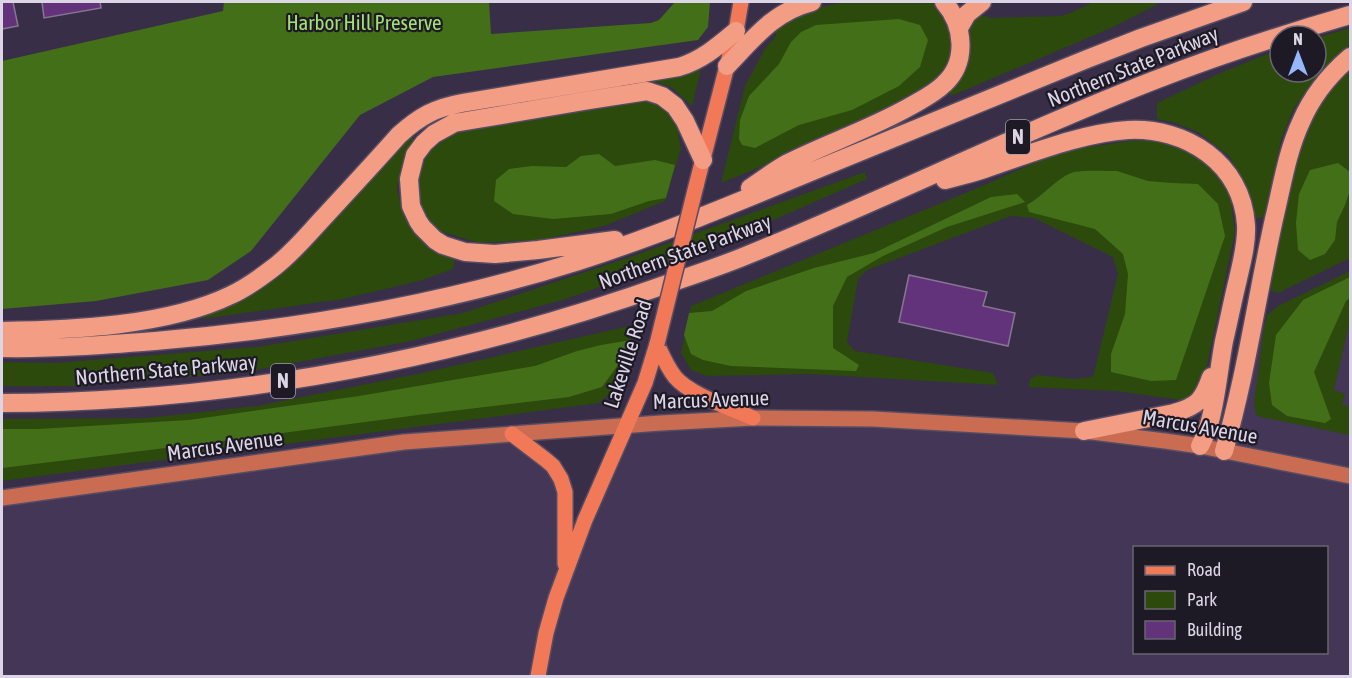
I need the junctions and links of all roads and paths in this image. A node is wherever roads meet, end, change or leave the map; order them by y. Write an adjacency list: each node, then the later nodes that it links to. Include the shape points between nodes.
1 (741, 2): 8 (main road, Lakeville Road)
2 (812, 2): 10 (highway, via 789,9 772,21)
3 (944, 2): 7 (highway)
4 (982, 2): 7 (highway, via 967,14)
5 (1244, 2): 13 (highway, Northern State Parkway / N, via 1087,59)
6 (1350, 15): 12 (highway, Northern State Parkway / N, via 1252,44 1156,80)
7 (959, 28): 13 (highway, via 958,63 950,78 934,92 866,130 787,164)
8 (736, 31): 10 (main road, Lakeville Road); 15 (highway, via 699,59 678,67 462,103 427,113 399,135 282,260 232,295 186,312 130,322)
9 (1350, 57): 25 (highway, via 1328,78 1309,106 1289,155)
10 (727, 66): 11 (main road, Lakeville Road)
11 (703, 160): 14 (highway, via 675,106 647,91 454,123 424,143 412,162 409,188 418,221 435,240 458,251 524,252); 16 (main road, Lakeville Road, bridge)
12 (882, 197): 17 (highway, via 1116,131 1142,130 1184,139 1210,155 1223,169 1244,210 1245,244); 19 (highway, Northern State Parkway / N, via 747,255 625,299 447,350 333,374 219,390 103,400)
13 (714, 212): 14 (highway, Northern State Parkway / N)
14 (658, 234): 18 (highway, Northern State Parkway / N, via 525,277 359,315 187,339)
15 (2, 332)
16 (657, 344): 20 (main road, via 682,384); 21 (main road, Lakeville Road)
17 (1223, 344): 22 (highway, via 1206,391 1194,405 1174,413); 24 (highway, via 1210,422)
18 (2, 348)
19 (2, 403)
20 (753, 418): 21 (main road, Marcus Avenue); 22 (main road, Marcus Avenue, via 873,419)
21 (626, 425): 23 (main road, Marcus Avenue); 28 (main road, Lakeville Road)
22 (1084, 431): 24 (main road, Marcus Avenue)
23 (512, 434): 27 (main road, Marcus Avenue, via 404,442); 28 (main road, via 553,466 561,479 565,492)
24 (1200, 446): 25 (main road, Marcus Avenue)
25 (1224, 451): 26 (main road, Marcus Avenue)
26 (1350, 476)
27 (2, 498)
28 (565, 573): 29 (main road, Lakeville Road, via 546,633)
29 (538, 676)

